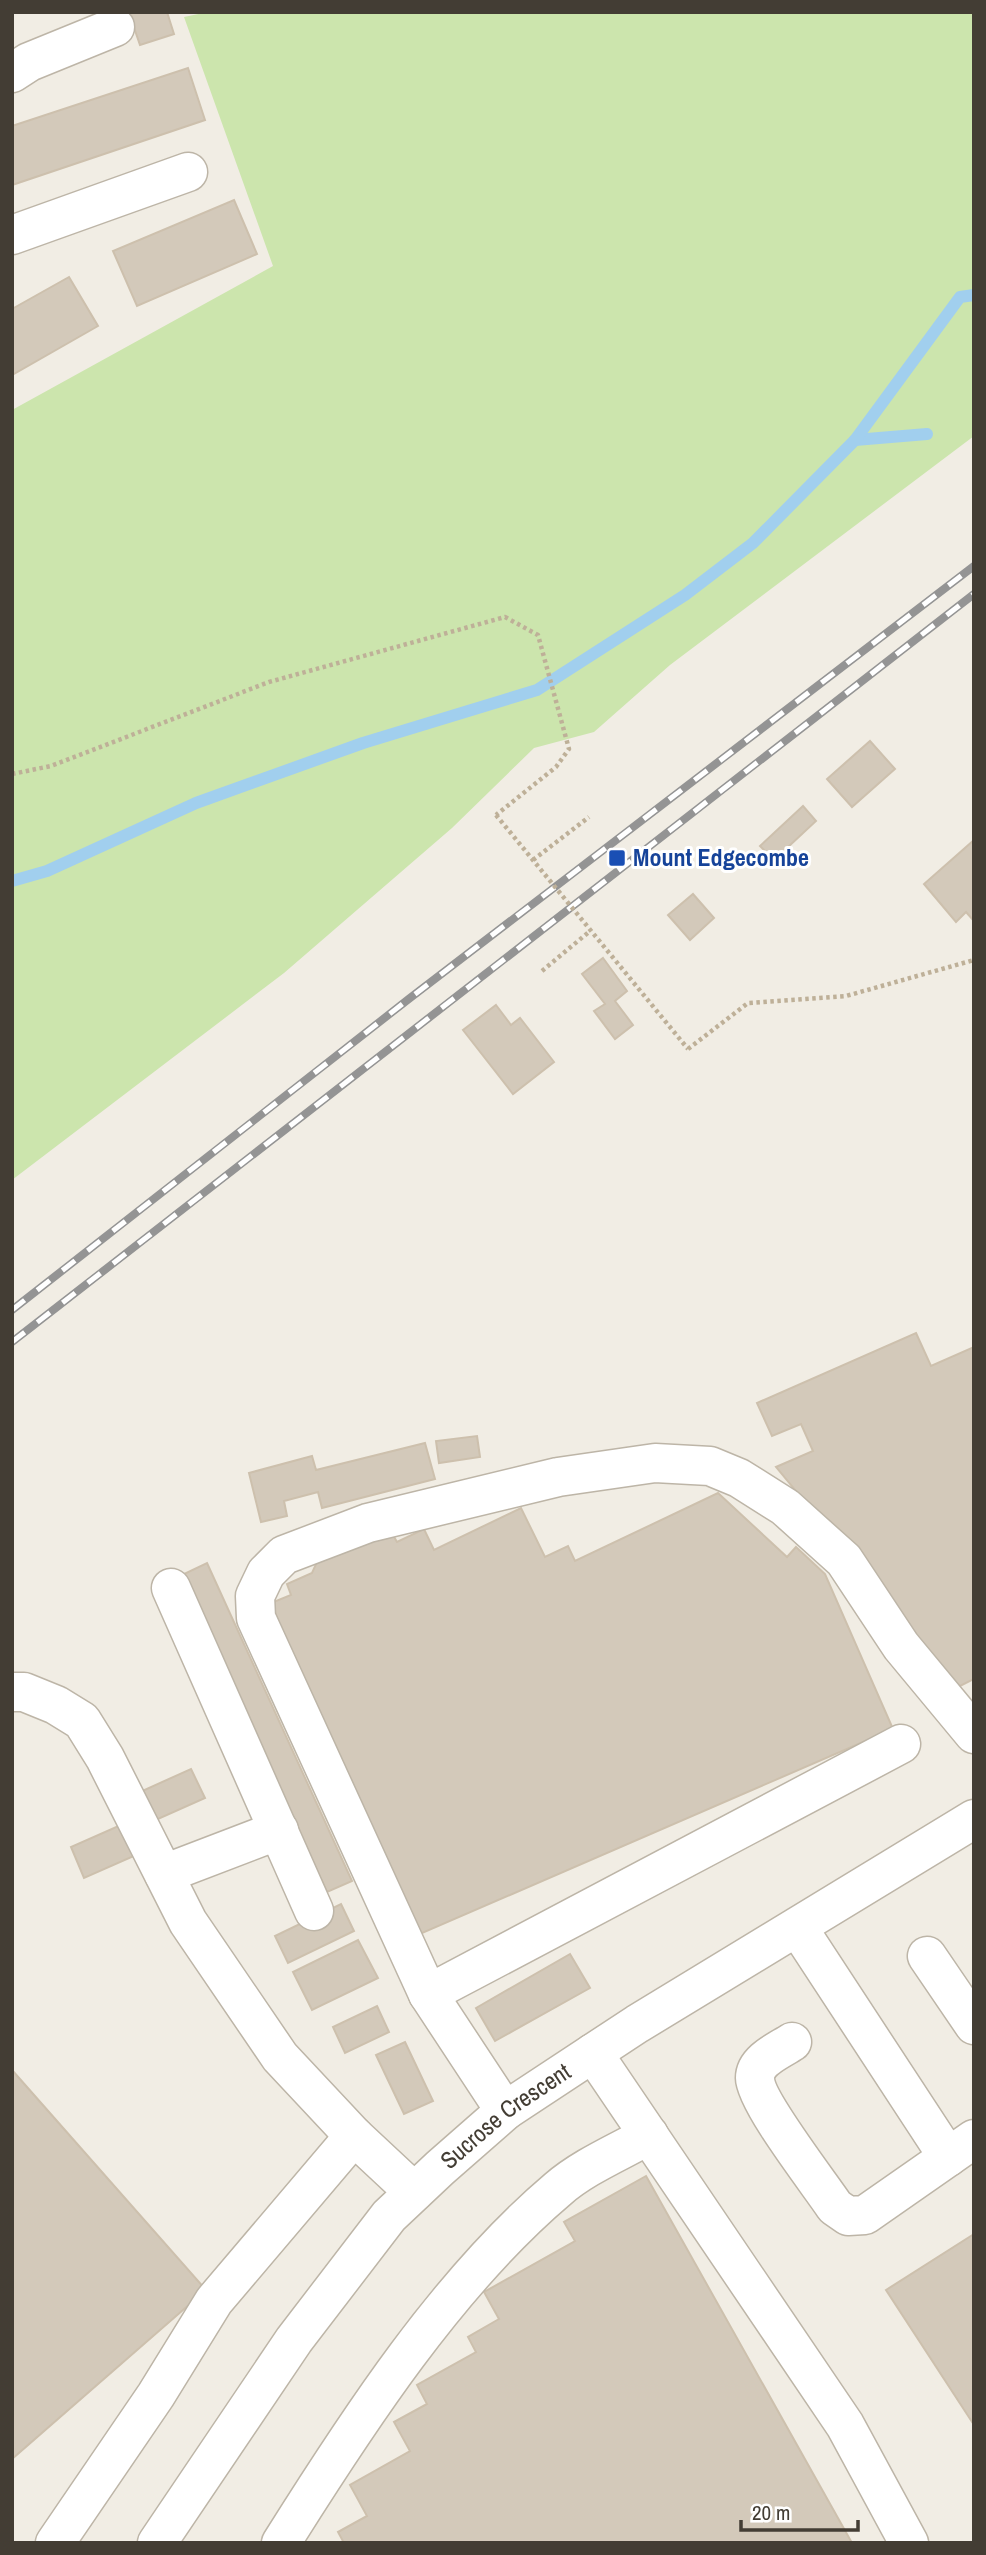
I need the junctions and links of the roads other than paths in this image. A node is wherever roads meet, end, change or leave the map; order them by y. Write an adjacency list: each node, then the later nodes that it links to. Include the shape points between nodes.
1 (115, 27): 2 (lane)
2 (12, 73)
3 (188, 172): 4 (lane)
4 (12, 235)
5 (171, 1588): 10 (lane)
6 (12, 1692): 11 (lane, via 56,1705 82,1721)
7 (974, 1734): 15 (lane, via 901,1646 844,1560 785,1507 710,1466 655,1463 558,1476 368,1523 284,1555 266,1573 255,1596 256,1618)
8 (901, 1744): 15 (lane)
9 (974, 1819): 13 (lane, Sucrose Crescent)
10 (279, 1830): 11 (lane); 12 (lane)
11 (164, 1874): 21 (lane, via 188,1922 280,2057)
12 (314, 1911)
13 (798, 1928): 18 (lane, Sucrose Crescent); 22 (lane)
14 (927, 1956): 16 (lane)
15 (428, 1994): 19 (lane)
16 (974, 2025)
17 (792, 2042): 22 (lane, via 759,2065 755,2078 762,2099 835,2207 848,2216 864,2215)
18 (593, 2053): 19 (lane, Sucrose Crescent); 20 (lane)
19 (505, 2111): 23 (lane, Sucrose Crescent)
20 (649, 2135): 26 (lane, via 560,2187 493,2249 424,2333); 27 (lane, via 845,2425)
21 (354, 2136): 23 (lane); 24 (lane, via 214,2301)
22 (961, 2148)
23 (414, 2192): 25 (lane, Sucrose Crescent, via 389,2216 294,2340)
24 (55, 2543)
25 (157, 2543)
26 (281, 2543)
27 (909, 2543)

